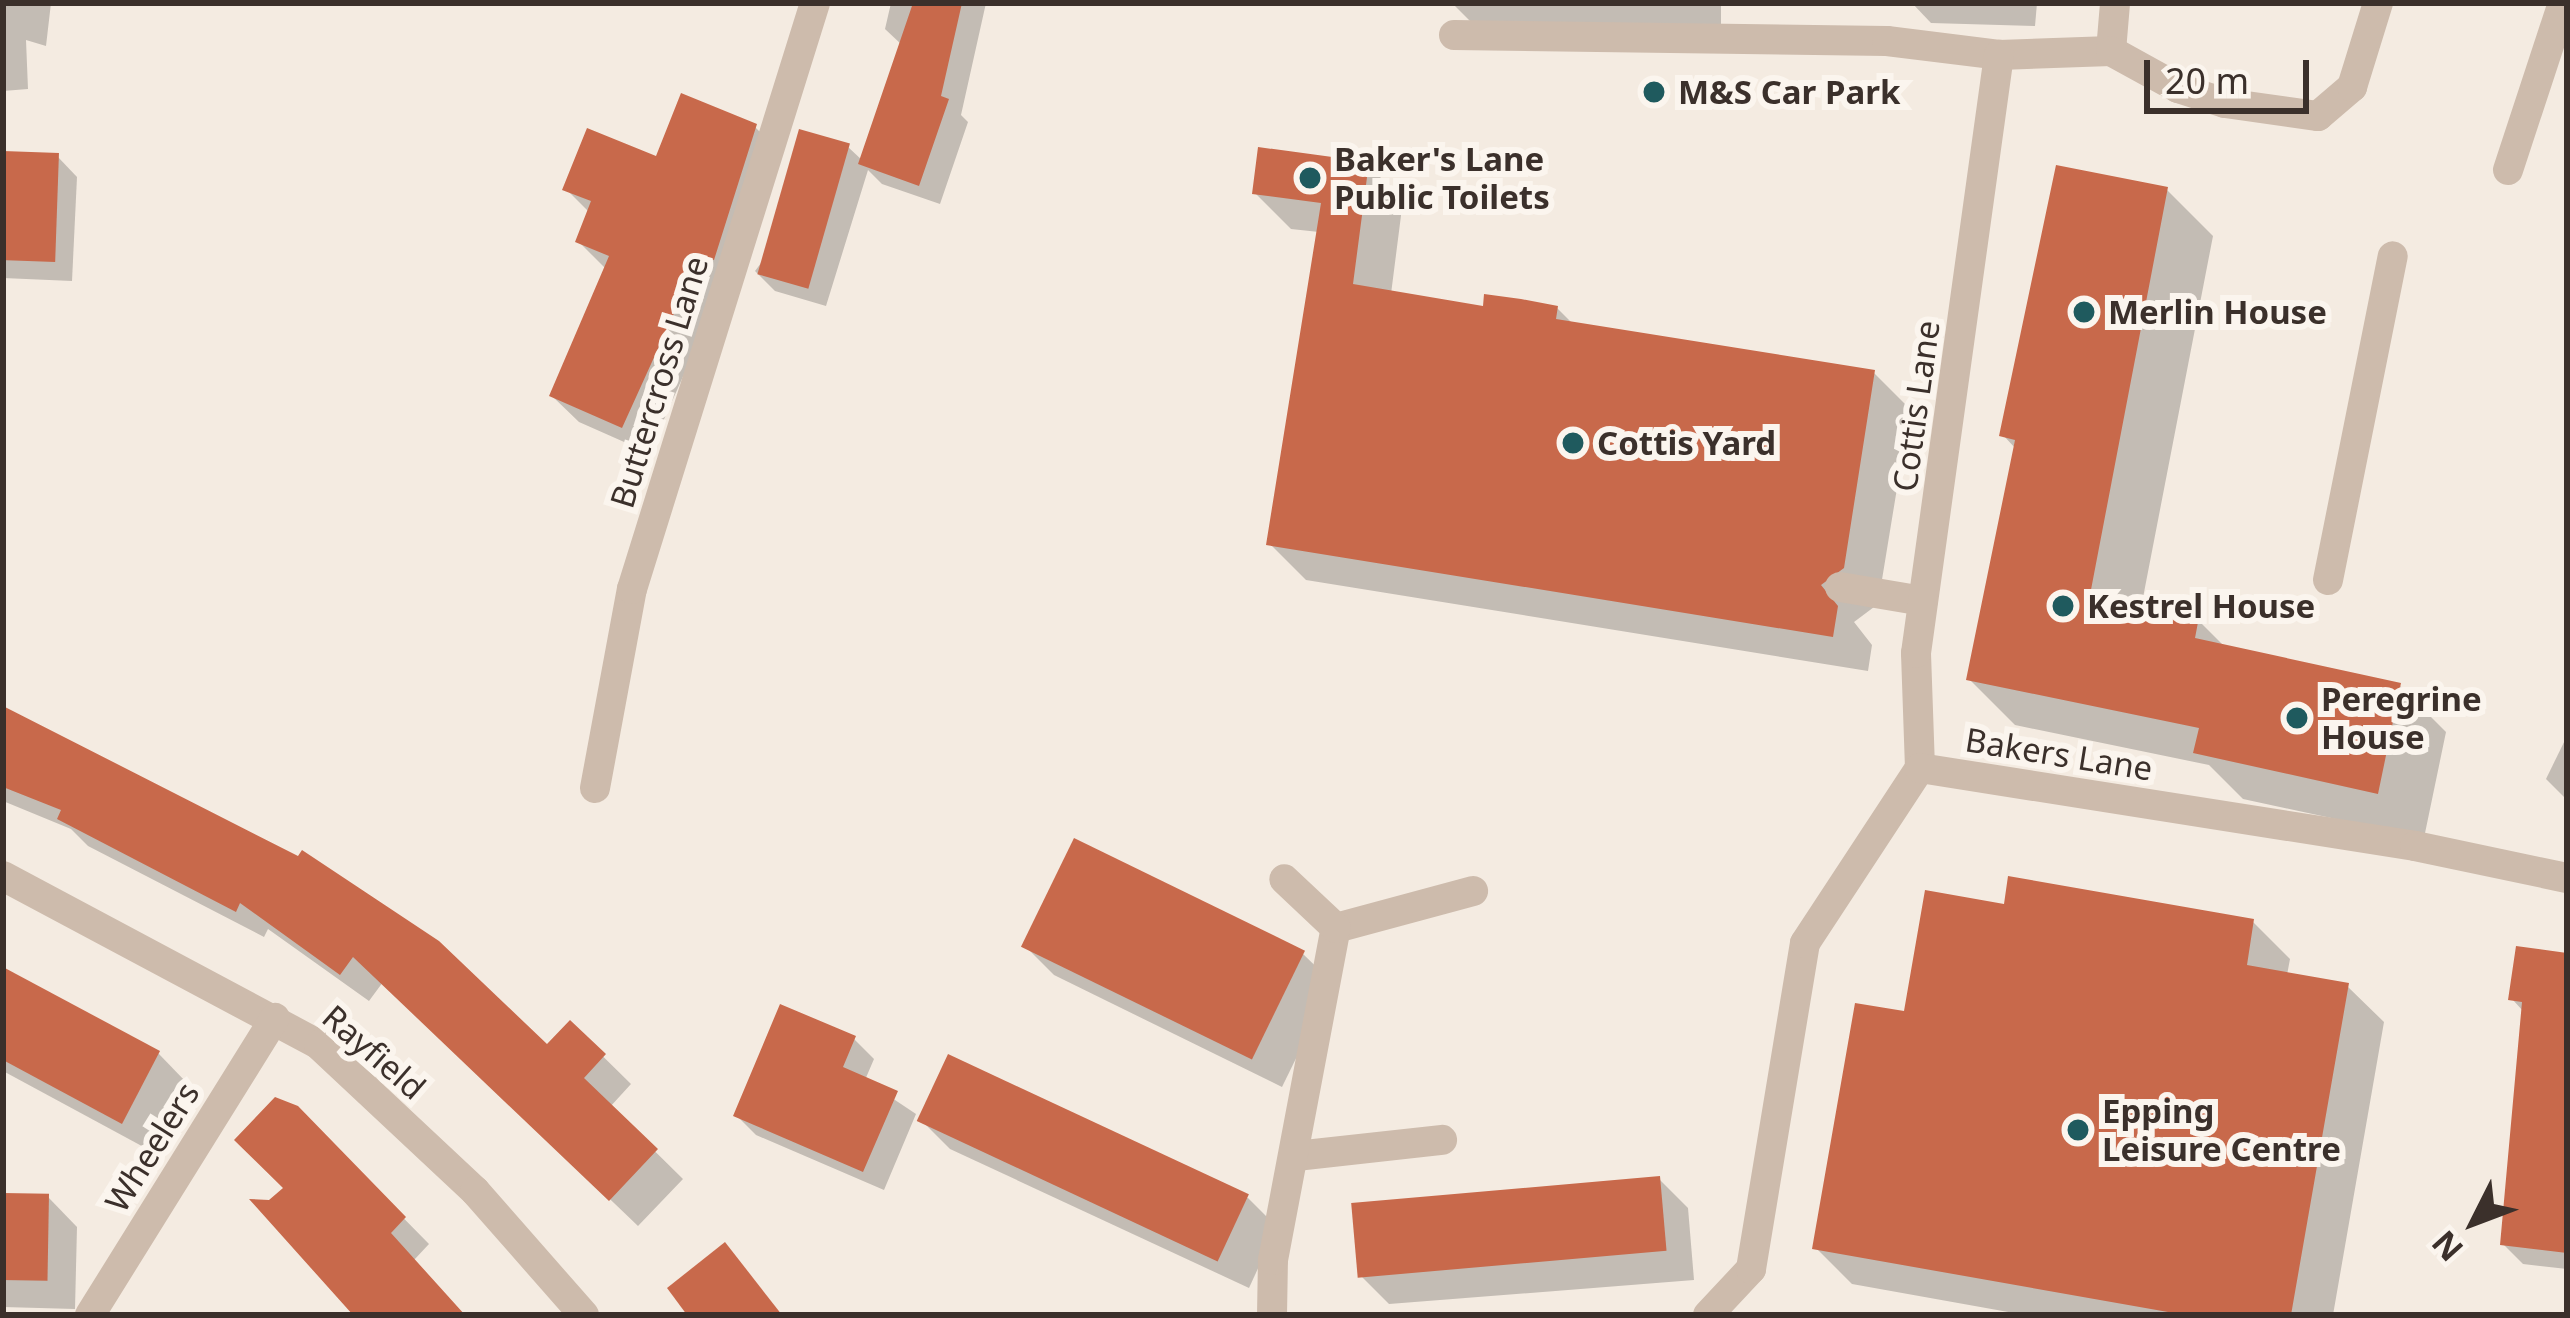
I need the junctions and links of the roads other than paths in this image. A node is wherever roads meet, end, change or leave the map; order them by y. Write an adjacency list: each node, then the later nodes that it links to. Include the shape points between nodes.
1 (815, 3): 14 (street, Buttercross Lane, via 632,589)
2 (2114, 3): 6 (street)
3 (2378, 3): 6 (street, via 2352,87 2318,116 2224,103)
4 (2563, 3): 8 (street)
5 (1454, 34): 7 (street, via 1887,41)
6 (2111, 50): 7 (street)
7 (1999, 55): 12 (street, Cottis Lane)
8 (2508, 170)
9 (2393, 256): 10 (street)
10 (2328, 580)
11 (1840, 587): 12 (street)
12 (1923, 601): 13 (street, Cottis Lane, via 1916,653)
13 (1920, 768): 16 (street, Bakers Lane, via 2415,846); 26 (street, Bakers Lane, via 1805,944 1751,1269)
14 (595, 788)
15 (3, 876): 20 (street, Rayfield)
16 (2567, 878)
17 (1284, 879): 19 (street)
18 (1473, 891): 19 (street)
19 (1336, 928): 22 (street)
20 (275, 1018): 23 (street, Wheelers); 24 (street, Rayfield, via 319,1046 475,1191)
21 (1442, 1140): 22 (street)
22 (1296, 1156): 25 (street, via 1274,1260)
23 (90, 1315)
24 (584, 1315)
25 (1272, 1315)
26 (1708, 1315)

